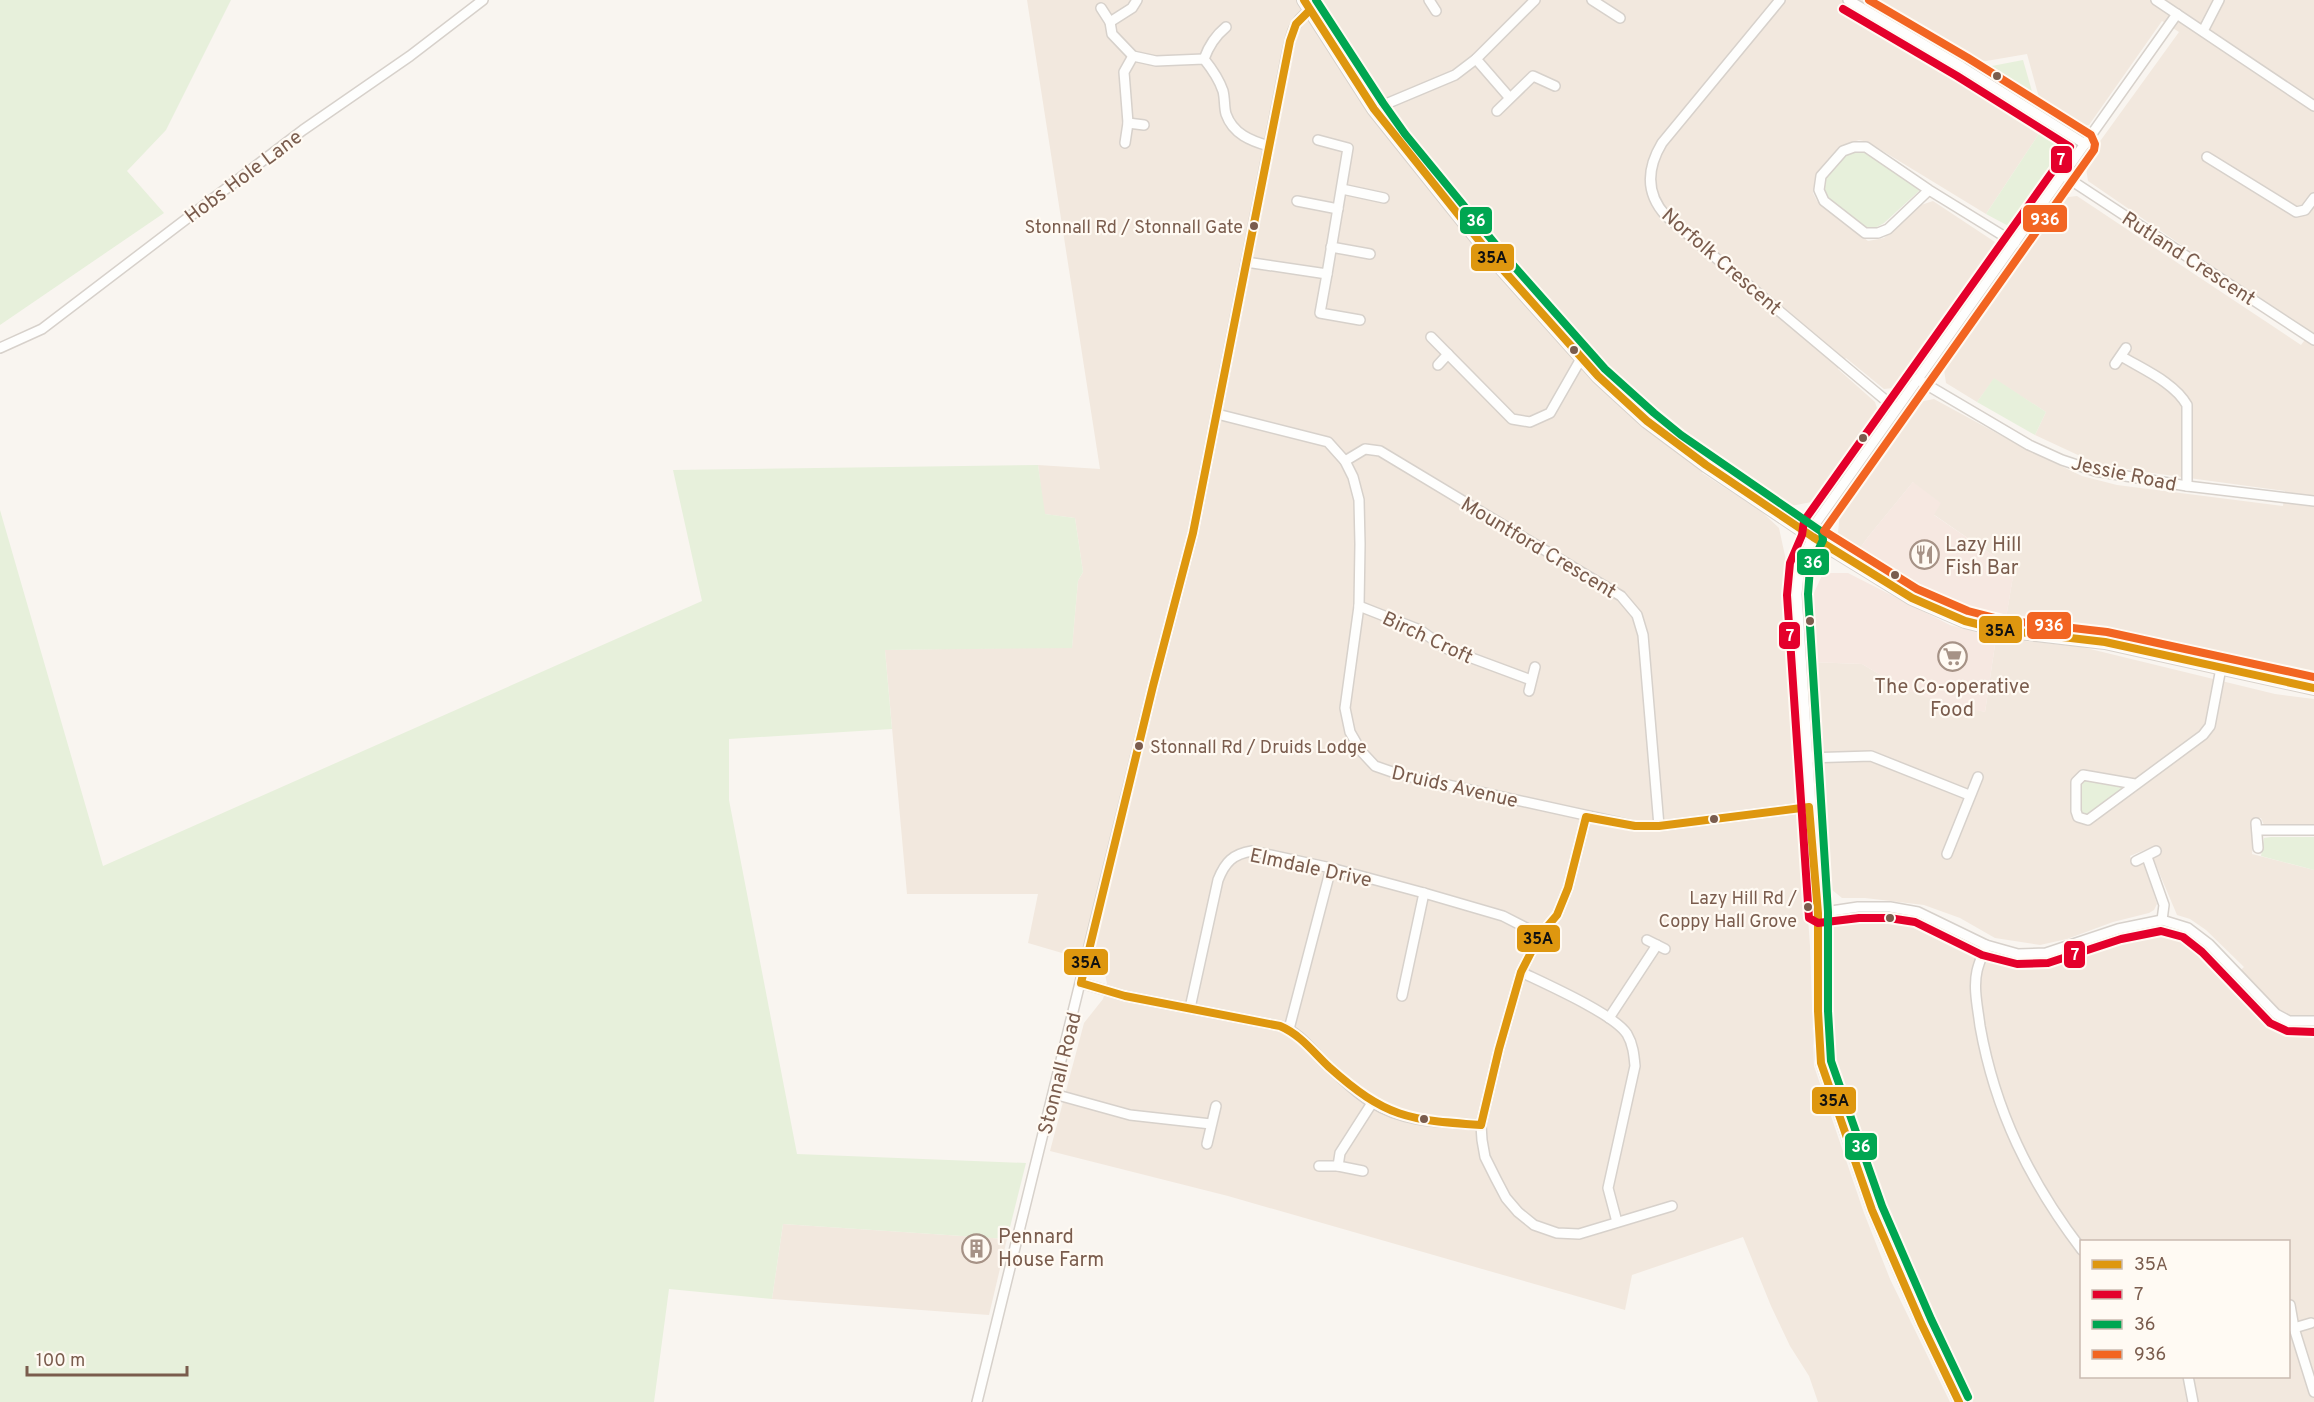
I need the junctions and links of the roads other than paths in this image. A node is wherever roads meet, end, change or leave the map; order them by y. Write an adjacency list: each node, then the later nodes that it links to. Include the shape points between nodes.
1 (483, 0): 48 (street, Hobs Hole Lane, via 303,130 42,329)
2 (1137, 0): 15 (street, via 1132,8)
3 (1429, 0): 12 (street)
4 (1535, 0): 20 (street)
5 (1592, 0): 14 (street)
6 (1780, 0): 54 (street, Norfolk Crescent, via 1662,143 1654,157 1649,184 1666,216)
7 (1848, 0): 30 (street)
8 (2156, 0): 13 (street)
9 (2219, 0): 17 (street)
10 (1306, 5): 24 (street); 31 (street, Stonnall Road, via 1293,26)
11 (1101, 8): 15 (street)
12 (1436, 11)
13 (2177, 14): 17 (street); 30 (street)
14 (1620, 18)
15 (1110, 22): 18 (street, via 1112,34)
16 (1226, 27): 19 (street, via 1212,41)
17 (2203, 31): 23 (street)
18 (1133, 56): 19 (street, via 1156,62); 26 (street, via 1124,72)
19 (1204, 59): 31 (street, via 1217,76 1226,114 1234,129 1251,141)
20 (1476, 59): 22 (street); 24 (street, via 1455,75)
21 (1555, 86): 22 (street, via 1533,76)
22 (1509, 97): 25 (street)
23 (2314, 106)
24 (1374, 109): 50 (street, via 1497,263)
25 (1497, 111)
26 (1128, 123): 27 (street); 29 (street)
27 (1144, 125)
28 (1318, 140): 34 (street, via 1348,148)
29 (1125, 143)
30 (2085, 144): 33 (street)
31 (1269, 146): 43 (street, Stonnall Road)
32 (2207, 156): 37 (street, via 2296,212 2305,210)
33 (2063, 175): 40 (street); 47 (street, Rutland Crescent)
34 (1341, 189): 36 (street); 39 (street)
35 (1929, 190): 35 (street, via 1866,147 1843,151 1821,176 1819,190 1824,201 1865,233 1878,234); 40 (street)
36 (1384, 198)
37 (2314, 198)
38 (1297, 201): 39 (street)
39 (1338, 209): 41 (street)
40 (2015, 243): 53 (street)
41 (1332, 247): 42 (street); 44 (street)
42 (1370, 254)
43 (1246, 262): 44 (street); 55 (street, Stonnall Road)
44 (1327, 274): 45 (street, via 1320,313)
45 (1360, 320)
46 (1431, 338): 49 (street)
47 (2314, 340)
48 (0, 348)
49 (1448, 354): 50 (street, via 1512,419 1530,422 1550,413); 52 (street)
50 (1582, 357): 59 (street, via 1647,421)
51 (2115, 364): 57 (street, via 2123,352 2174,389 2187,405)
52 (1438, 365)
53 (1917, 379): 54 (street); 57 (street, Jessie Road, via 2062,460 2095,471)
54 (1896, 409): 59 (street, via 1813,526)
55 (1217, 414): 56 (street, Druids Avenue, via 1328,442); 87 (street, Stonnall Road, via 1193,533)
56 (1345, 461): 60 (street, Druids Avenue, via 1359,500); 72 (street, Mountford Crescent, via 1365,449 1380,451 1621,596 1637,615 1643,635)
57 (2187, 486): 58 (street, Jessie Road)
58 (2314, 501)
59 (1813, 537): 62 (street, via 1912,598 1965,621 2001,630 2105,642); 66 (street, via 1800,565 1797,594)
60 (1359, 606): 63 (street, Birch Croft, via 1420,630 1445,648); 71 (street, Druids Avenue, via 1345,708 1350,732 1375,766)
61 (1535, 667): 63 (street)
62 (2221, 668): 64 (street); 68 (street, via 2207,730)
63 (1532, 680): 65 (street)
64 (2314, 688)
65 (1529, 691)
66 (1806, 758): 69 (street, via 1871,756); 70 (street)
67 (1978, 777): 69 (street)
68 (2135, 784): 68 (street, via 2088,820 2078,817 2076,782 2083,774)
69 (1970, 795): 76 (street)
70 (1809, 807): 72 (street, Druids Avenue); 81 (street)
71 (1586, 817): 72 (street, Druids Avenue); 83 (street, via 1568,888 1557,915)
72 (1659, 826)
73 (2314, 830): 74 (street, via 2256,826)
74 (2258, 849)
75 (2156, 851): 77 (street)
76 (1947, 854)
77 (2146, 856): 78 (street); 82 (street, via 2164,905)
78 (2136, 861)
79 (1331, 868): 80 (street, Elmdale Drive); 89 (street, Elmdale Drive, via 1252,851 1231,858 1218,880); 92 (street)
80 (1424, 893): 83 (street, Elmdale Drive, via 1503,915); 88 (street)
81 (1818, 912): 85 (street, via 1890,907 1918,912); 111 (street, via 1821,1064 1872,1210)
82 (2162, 920): 85 (street, via 2118,929 2046,953 2018,954); 91 (street, via 2188,928 2209,944 2276,1014 2289,1021)
83 (1540, 934): 86 (street)
84 (1647, 940): 90 (street, via 1661,947)
85 (1986, 945): 104 (street, via 1976,973 1976,1002 1996,1097 2025,1161 2057,1217)
86 (1521, 972): 90 (street); 97 (street)
87 (1081, 983): 89 (street); 93 (street, Stonnall Road)
88 (1400, 988)
89 (1190, 1008): 92 (street)
90 (1609, 1018): 103 (street, via 1626,1033 1635,1066 1608,1188)
91 (2314, 1021)
92 (1289, 1029): 94 (street)
93 (1054, 1094): 96 (street, via 1130,1115); 110 (street, Stonnall Road)
94 (1372, 1103): 97 (street, via 1407,1118); 100 (street, via 1340,1153)
95 (1216, 1106): 96 (street)
96 (1211, 1124): 98 (street)
97 (1481, 1125): 103 (street, via 1485,1157 1506,1198 1534,1225 1557,1233 1579,1234)
98 (1207, 1144)
99 (1319, 1166): 100 (street)
100 (1338, 1166): 101 (street)
101 (1363, 1171)
102 (1672, 1206): 103 (street)
103 (1617, 1222)
104 (2080, 1247)
105 (2290, 1305): 107 (street)
106 (2311, 1323): 107 (street)
107 (2294, 1328): 109 (street)
108 (2188, 1378): 112 (street)
109 (2314, 1392)
110 (977, 1402)
111 (1959, 1402)
112 (2193, 1402)

